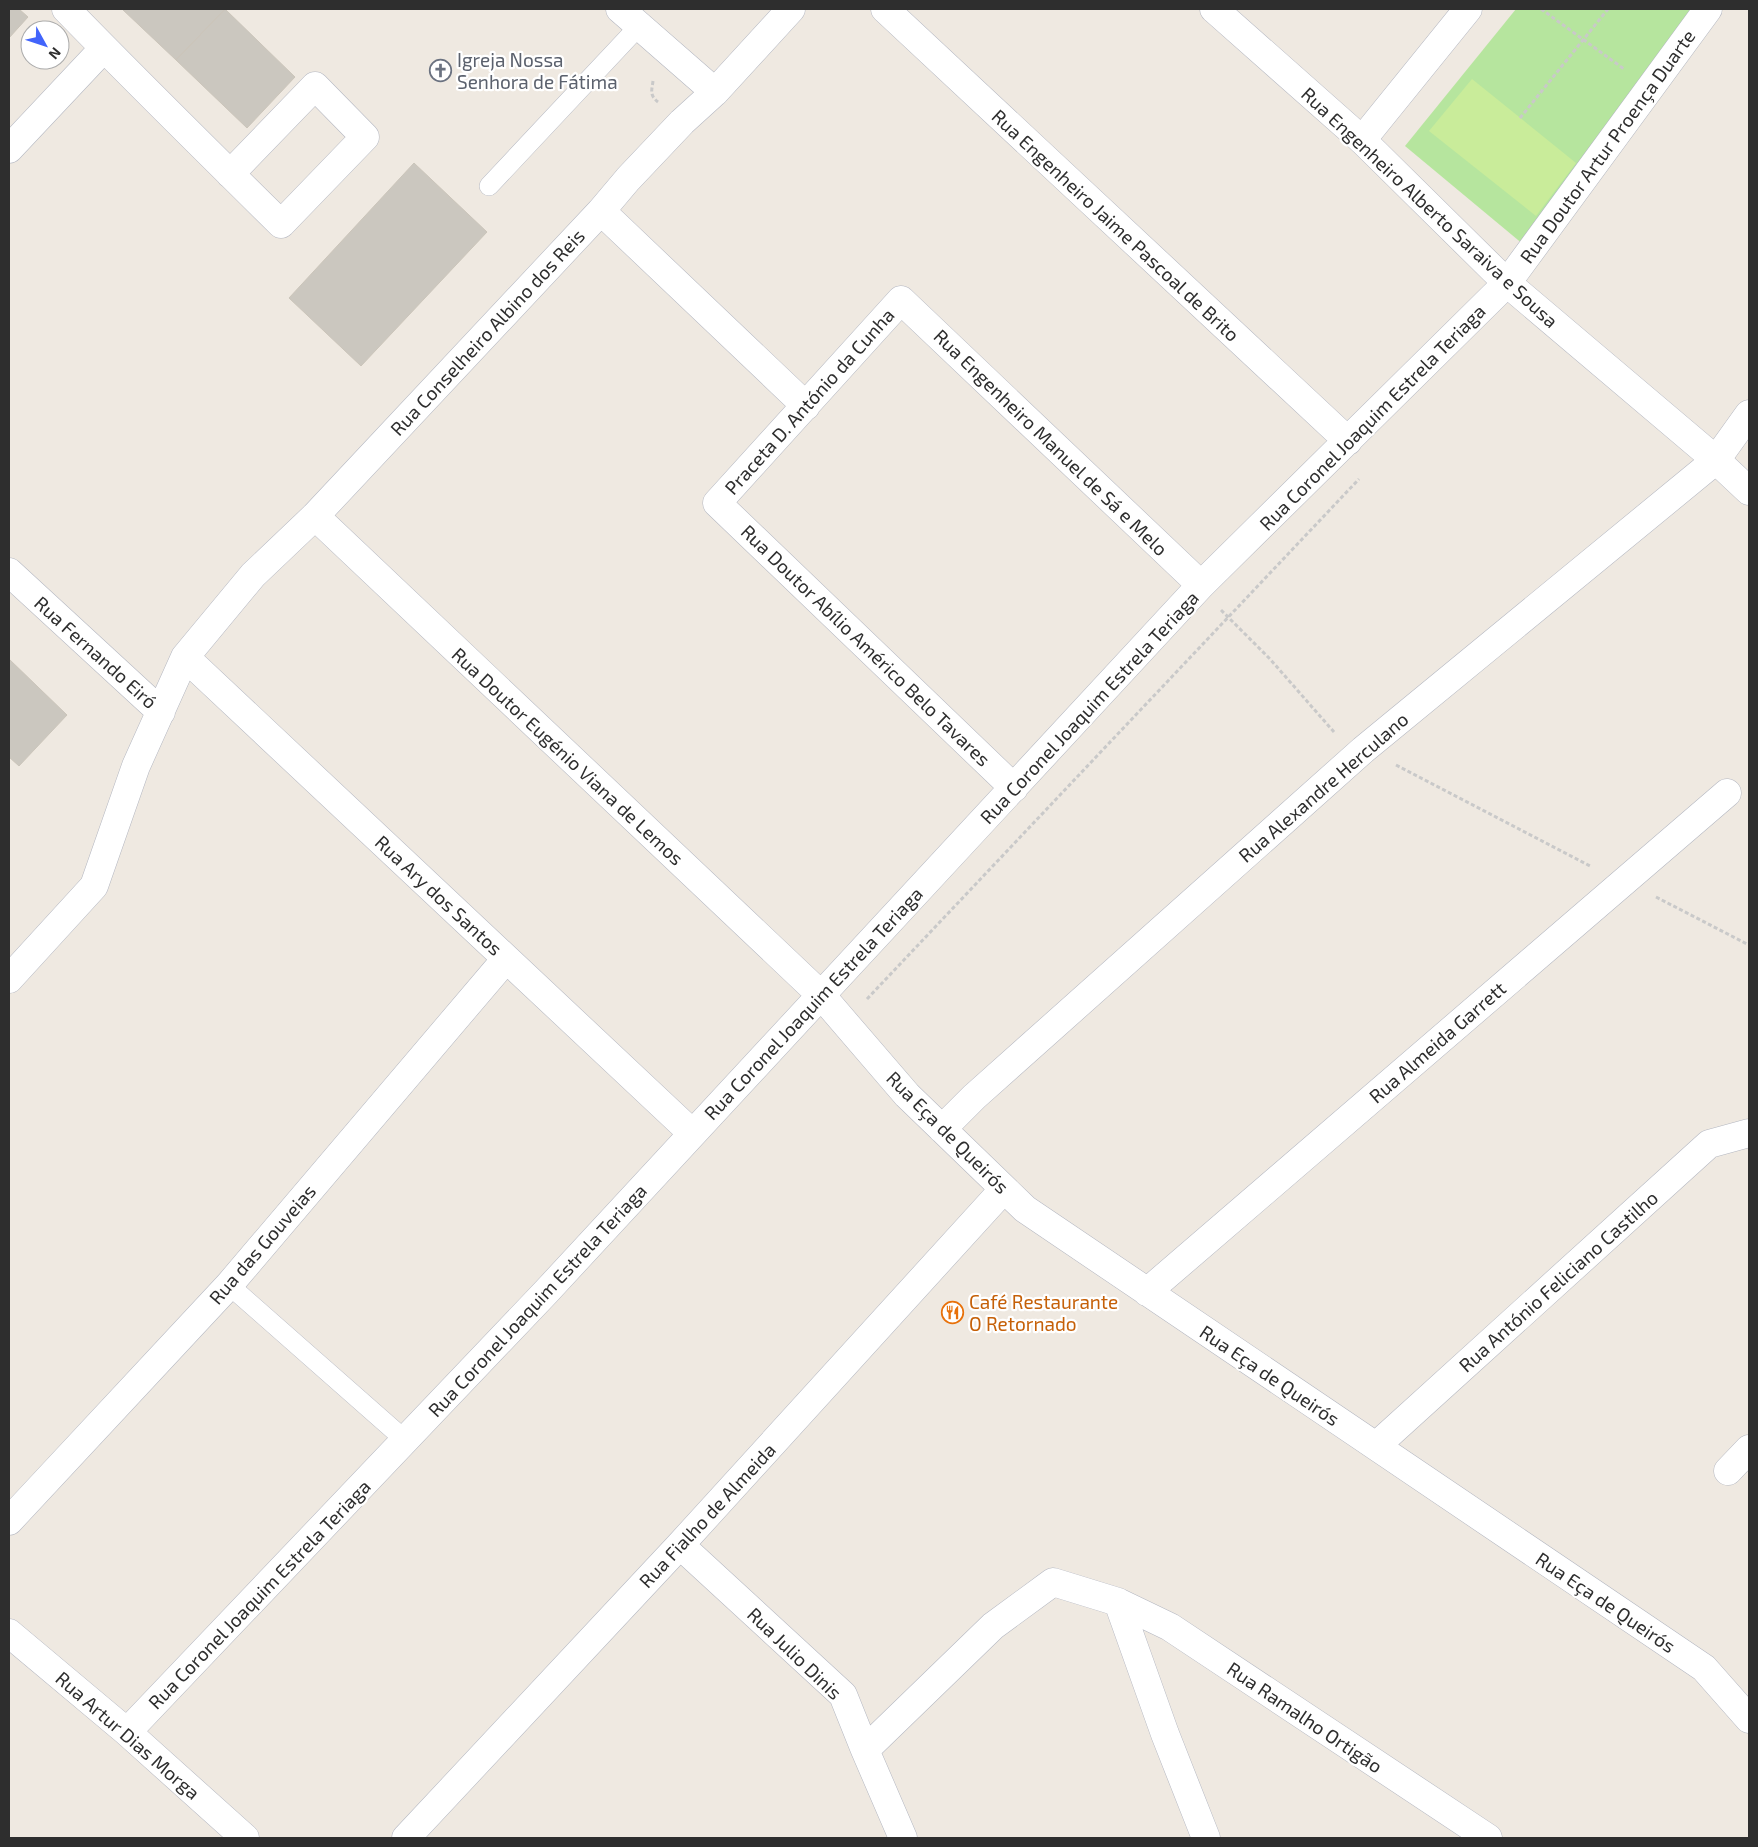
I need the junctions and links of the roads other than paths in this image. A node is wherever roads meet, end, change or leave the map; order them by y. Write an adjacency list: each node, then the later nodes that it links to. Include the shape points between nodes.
1 (66, 9): 8 (street)
2 (791, 9): 9 (street, Rua Conselheiro Albino dos Reis)
3 (885, 9): 19 (street, Rua Engenheiro Jaime Pascoal de Brito)
4 (1214, 9): 10 (street, Rua Engenheiro Alberto Saraiva e Sousa)
5 (1468, 9): 10 (street)
6 (1708, 9): 15 (street, Rua Doutor Artur Proença Duarte)
7 (630, 17): 9 (street); 13 (lane)
8 (104, 48): 11 (street); 12 (street)
9 (715, 92): 14 (street, Rua Conselheiro Albino dos Reis, via 682,122)
10 (1362, 140): 15 (street, Rua Engenheiro Alberto Saraiva e Sousa)
11 (9, 149)
12 (230, 174): 12 (street, via 315,86 365,137 281,224)
13 (489, 186)
14 (601, 211): 17 (street); 23 (street, Rua Conselheiro Albino dos Reis)
15 (1507, 283): 19 (street, Rua Coronel Joaquim Estrela Teriaga); 20 (street, Rua Engenheiro Alberto Saraiva e Sousa)
16 (901, 300): 17 (street, Praceta D. António da Cunha); 25 (street, Rua Engenheiro Manuel de Sá e Melo)
17 (806, 406): 22 (street, Praceta D. António da Cunha)
18 (1749, 414): 20 (street, Rua Alexandre Herculano)
19 (1348, 441): 25 (street, Rua Coronel Joaquim Estrela Teriaga)
20 (1716, 460): 21 (street, Rua Engenheiro Alberto Saraiva e Sousa); 33 (street, Rua Alexandre Herculano, via 1363,750)
21 (1749, 492)
22 (717, 502): 28 (street, Rua Doutor Abílio Américo Belo Tavares)
23 (315, 516): 26 (street, Rua Conselheiro Albino dos Reis, via 253,576); 32 (street, Rua Doutor Eugénio Viana de Lemos)
24 (9, 572): 27 (street, Rua Fernando Eiró)
25 (1201, 585): 28 (street, Rua Coronel Joaquim Estrela Teriaga)
26 (185, 657): 27 (street, Rua Conselheiro Albino dos Reis); 30 (street, Rua Ary dos Santos)
27 (161, 712): 31 (street, Rua Conselheiro Albino dos Reis, via 136,766 94,886)
28 (1014, 788): 32 (street, Rua Coronel Joaquim Estrela Teriaga)
29 (1727, 793): 38 (street, Rua Almeida Garrett)
30 (506, 959): 34 (street, Rua Ary dos Santos); 37 (street, Rua das Gouveias)
31 (9, 979)
32 (821, 995): 33 (street, Rua Eça de Queirós, via 907,1095); 34 (street, Rua Coronel Joaquim Estrela Teriaga)
33 (942, 1129): 36 (street, Rua Eça de Queirós)
34 (692, 1133): 39 (street, Rua Coronel Joaquim Estrela Teriaga)
35 (1749, 1133): 40 (street, Rua António Feliciano Castilho, via 1709,1144)
36 (1004, 1189): 38 (street, Rua Eça de Queirós, via 1025,1209); 44 (street, Rua Fialho de Almeida)
37 (229, 1285): 39 (lane); 43 (street, Rua das Gouveias)
38 (1147, 1292): 40 (street, Rua Eça de Queirós)
39 (406, 1440): 48 (street, Rua Coronel Joaquim Estrela Teriaga)
40 (1376, 1446): 47 (street, Rua Eça de Queirós, via 1704,1668)
41 (1749, 1449): 42 (street)
42 (1728, 1470)
43 (9, 1521)
44 (680, 1545): 49 (street, Rua Julio Dinis, via 843,1695); 51 (street, Rua Fialho de Almeida)
45 (1118, 1602): 49 (street, Rua Ramalho Ortigão, via 1053,1582 993,1626); 53 (street); 54 (street, Rua Ramalho Ortigão, via 1170,1628)
46 (9, 1633): 48 (street, Rua Artur Dias Morga)
47 (1749, 1719)
48 (128, 1732): 50 (street, Rua Artur Dias Morga)
49 (865, 1750): 52 (street, Rua Julio Dinis)
50 (245, 1838)
51 (406, 1838)
52 (903, 1838)
53 (1206, 1838)
54 (1488, 1838)

